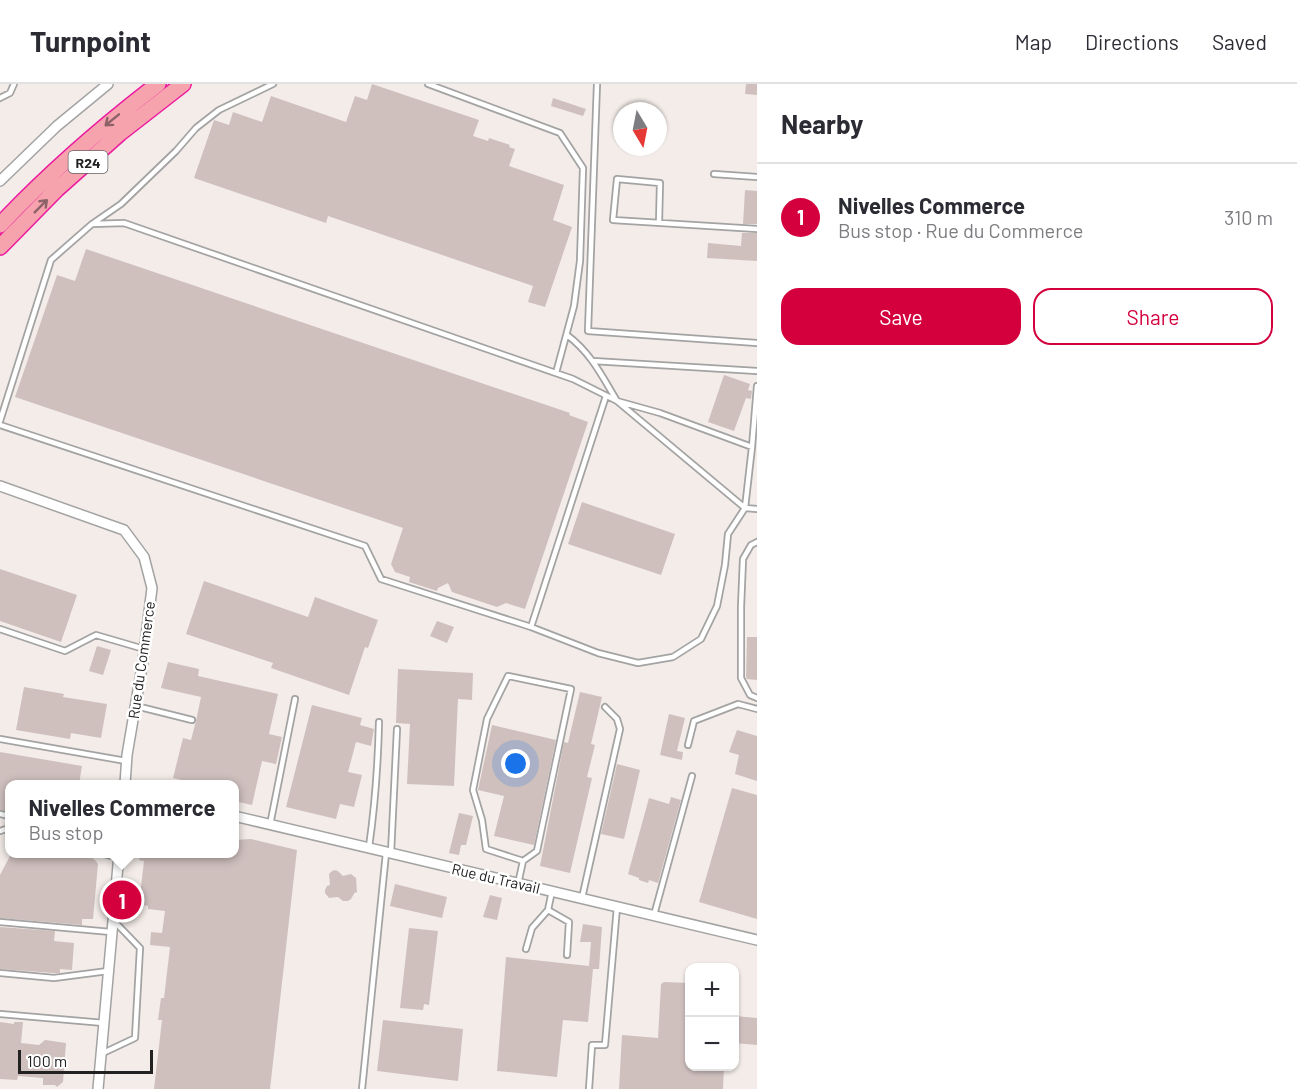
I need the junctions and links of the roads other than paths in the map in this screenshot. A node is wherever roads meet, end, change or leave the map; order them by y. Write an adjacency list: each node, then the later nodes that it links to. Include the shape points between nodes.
1 (14, 84): 8 (lane, via 10,93)
2 (108, 84): 11 (street)
3 (158, 84): 14 (highway, R24, one-way to 14, via 46,178)
4 (183, 84): 16 (highway, R24, one-way to 4, via 57,189)
5 (273, 84): 13 (lane, via 219,110 121,204)
6 (428, 84): 17 (lane, via 561,133 583,168 580,261)
7 (597, 84): 18 (lane, via 588,331)
8 (0, 98)
9 (714, 174): 10 (lane)
10 (757, 177)
11 (0, 181)
12 (659, 223): 12 (lane, via 660,183 617,179 613,220); 15 (lane)
13 (92, 224): 21 (lane, via 124,223); 25 (lane, via 51,260)
14 (0, 225)
15 (757, 229)
16 (0, 248)
17 (567, 335): 19 (lane); 21 (lane)
18 (757, 343)
19 (592, 361): 20 (lane); 24 (lane)
20 (757, 371)
21 (556, 373): 23 (lane)
22 (757, 386): 26 (lane)
23 (606, 396): 24 (lane); 31 (lane)
24 (617, 401): 26 (lane); 28 (lane)
25 (0, 423): 31 (lane, via 365,546 381,579)
26 (752, 447): 28 (lane)
27 (0, 486): 33 (street, Rue du Commerce, via 124,530 144,557 152,588)
28 (745, 508): 29 (lane); 31 (lane, via 728,534 717,606 701,639 673,657 638,663 598,653)
29 (757, 509)
30 (757, 542): 34 (lane, via 743,559 741,678 750,695)
31 (531, 627)
32 (0, 630): 33 (lane, via 65,651 96,635)
33 (144, 649): 36 (street, Rue du Commerce)
34 (757, 698)
35 (296, 699): 48 (lane)
36 (135, 706): 39 (lane); 44 (street, Rue du Commerce)
37 (604, 706): 55 (lane, via 617,719 620,729)
38 (757, 709): 43 (lane, via 738,704 694,721)
39 (192, 720)
40 (379, 722): 49 (lane)
41 (397, 729): 50 (lane)
42 (0, 739): 44 (lane)
43 (688, 745)
44 (126, 761): 46 (street, Rue du Commerce)
45 (692, 776): 58 (lane)
46 (125, 780)
47 (239, 817): 48 (street, Rue du Travail)
48 (270, 825): 49 (street, Rue du Travail)
49 (369, 848): 50 (street, Rue du Travail)
50 (389, 853): 53 (street, Rue du Travail); 71 (lane)
51 (119, 858): 59 (street)
52 (523, 861): 52 (lane, via 486,849 473,790 487,719 508,676 571,689 537,851); 53 (lane)
53 (519, 884): 54 (street, Rue du Travail)
54 (552, 891): 55 (street, Rue du Travail); 57 (lane)
55 (582, 899): 56 (street, Rue du Travail)
56 (617, 907): 58 (street, Rue du Travail); 72 (lane, via 604,1045 592,1045)
57 (548, 910): 63 (lane, via 532,928); 64 (lane, via 569,922)
58 (654, 916): 62 (street, Rue du Travail)
59 (113, 920): 61 (street); 69 (lane, via 140,948 135,1038)
60 (0, 922): 61 (lane)
61 (112, 932): 65 (street)
62 (757, 940)
63 (526, 949)
64 (567, 955)
65 (109, 971): 66 (lane, via 54,978); 68 (street)
66 (0, 973)
67 (0, 1014): 68 (lane)
68 (104, 1023): 69 (street)
69 (101, 1054): 70 (street)
70 (98, 1089)
71 (362, 1089)
72 (589, 1089)

